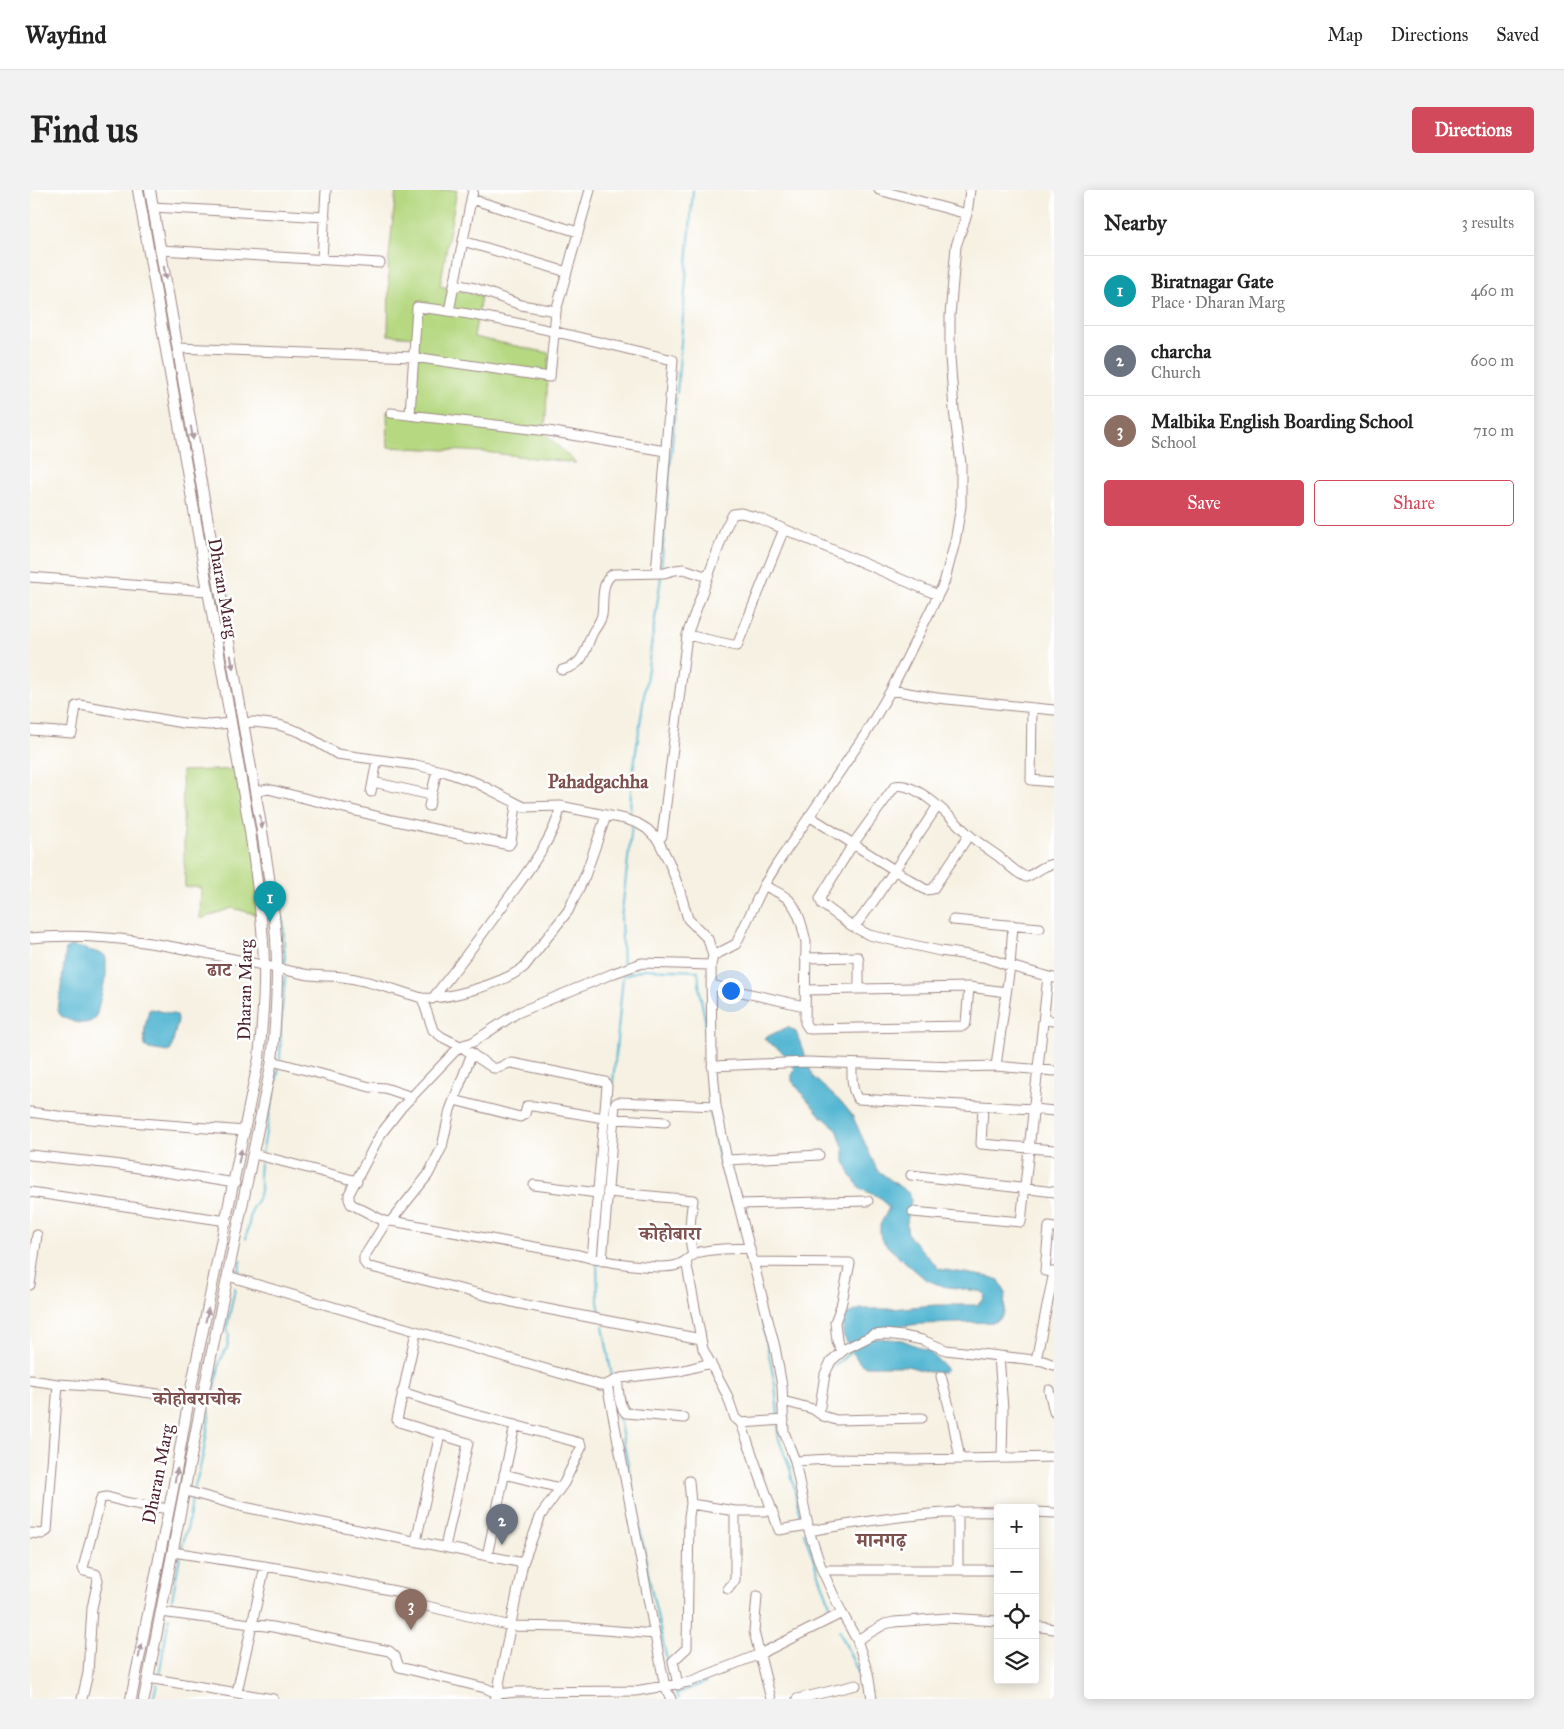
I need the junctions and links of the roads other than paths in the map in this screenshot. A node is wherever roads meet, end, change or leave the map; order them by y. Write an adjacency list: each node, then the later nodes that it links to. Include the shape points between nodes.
1 (138, 190): 30 (main road, Dharan Marg)
2 (150, 190): 8 (main road, Dharan Marg)
3 (326, 190): 10 (street)
4 (590, 190): 11 (street)
5 (879, 190): 9 (street)
6 (970, 190): 9 (street)
7 (472, 194): 11 (street); 12 (street)
8 (153, 207): 10 (street); 13 (main road, Dharan Marg)
9 (967, 214): 31 (street, via 956,246 950,316 961,506 955,542)
10 (324, 216): 14 (street)
11 (578, 232): 16 (street)
12 (463, 241): 16 (street); 17 (street)
13 (161, 250): 14 (street); 21 (main road, Dharan Marg, one-way to 21)
14 (322, 259): 15 (street)
15 (380, 263)
16 (567, 272): 19 (street)
17 (454, 284): 18 (street); 19 (street, via 476,288 521,306)
18 (449, 311): 20 (street); 22 (street, via 417,307)
19 (556, 312): 20 (street)
20 (554, 332): 22 (street, via 550,377); 25 (street, via 673,360)
21 (178, 348): 22 (street); 38 (main road, Dharan Marg, one-way to 38)
22 (414, 358): 24 (street)
23 (391, 413): 24 (street)
24 (410, 414): 25 (street, via 548,431)
25 (665, 451): 27 (street)
26 (784, 529): 29 (street, via 756,517 733,514); 31 (street); 32 (street, via 737,646)
27 (660, 573): 29 (street, via 684,569); 33 (street, via 617,573 610,576 602,615 586,654 570,668)
28 (30, 577): 30 (street)
29 (708, 577): 32 (street)
30 (207, 591): 37 (main road, Dharan Marg)
31 (938, 596): 34 (street)
32 (687, 635): 54 (street, via 664,828)
33 (562, 670)
34 (891, 690): 35 (street); 52 (street, via 844,768)
35 (1032, 708): 36 (street); 43 (street, via 1031,780)
36 (1054, 710)
37 (230, 723): 39 (street, via 190,724 80,705 76,706 72,733); 66 (main road, Dharan Marg, via 250,831)
38 (243, 723): 40 (street, via 279,725 300,732 337,754); 44 (main road, Dharan Marg)
39 (30, 730)
40 (377, 760): 41 (street); 42 (street)
41 (437, 770): 46 (street); 47 (street, via 477,783)
42 (373, 782): 45 (street); 46 (street)
43 (1054, 782)
44 (255, 792): 47 (street, via 268,789 509,846); 68 (main road, Dharan Marg, one-way to 68, via 274,915)
45 (371, 792)
46 (431, 795): 48 (street)
47 (516, 805): 49 (street)
48 (429, 806)
49 (560, 806): 51 (street); 76 (street, via 552,830 530,869)
50 (937, 807): 53 (street); 55 (street, via 909,786 895,786); 57 (street)
51 (606, 816): 54 (street, via 637,824); 76 (street, via 585,876 568,911 524,967 515,974 472,989)
52 (809, 816): 55 (street); 58 (street)
53 (969, 835): 56 (street, via 1026,877 1036,874 1041,867); 57 (street, via 933,889 926,890)
54 (658, 840): 65 (street, via 679,888 688,919 708,939)
55 (853, 844): 57 (street); 61 (street, via 820,898 822,904)
56 (1054, 864)
57 (894, 870): 61 (street, via 859,921)
58 (764, 885): 64 (street, via 792,904 804,933); 65 (street, via 736,944)
59 (953, 920): 60 (street)
60 (1013, 925): 62 (street); 67 (street)
61 (852, 926): 67 (street, via 890,941 984,957)
62 (1040, 928)
63 (30, 938): 66 (street, via 110,937)
64 (806, 958): 72 (street, via 858,957); 73 (street)
65 (712, 961): 70 (street); 80 (street, via 642,963 614,972 517,1013 473,1042)
66 (264, 966): 68 (street); 97 (main road, Dharan Marg, via 259,1058)
67 (1010, 966): 69 (street); 74 (street)
68 (277, 968): 75 (street, via 347,977); 82 (main road, Dharan Marg)
69 (1051, 978): 78 (street)
70 (712, 985): 77 (street); 84 (street)
71 (969, 987): 72 (street); 74 (street); 77 (street, via 966,1023 963,1026 812,1029 806,1025)
72 (858, 989): 73 (street)
73 (805, 990): 77 (street)
74 (1006, 992): 85 (street)
75 (422, 998): 76 (street); 80 (street, via 433,1030)
76 (432, 999)
77 (804, 1006)
78 (1044, 1020): 79 (street); 86 (street)
79 (1054, 1021)
80 (460, 1046): 81 (street); 88 (street)
81 (472, 1054): 89 (street); 95 (street, via 496,1069 512,1063 605,1082)
82 (272, 1061): 88 (street); 100 (main road, Dharan Marg)
83 (852, 1064): 84 (street, via 807,1062); 85 (street); 91 (street, via 855,1096 858,1098)
84 (712, 1066): 90 (street)
85 (996, 1066): 86 (street)
86 (1038, 1069): 87 (street); 92 (street)
87 (1054, 1071)
88 (412, 1096): 105 (street, via 371,1148)
89 (454, 1100): 95 (street, via 520,1117 528,1106 533,1106); 117 (street, via 442,1146 432,1168)
90 (716, 1106): 95 (street, via 618,1102); 103 (street)
91 (983, 1107): 92 (street); 98 (street, via 981,1144)
92 (1034, 1109): 94 (street); 98 (street)
93 (30, 1112): 97 (street, via 65,1118)
94 (1054, 1112)
95 (609, 1118): 96 (street); 110 (street); 112 (street)
96 (665, 1122)
97 (245, 1132): 106 (main road, Dharan Marg, one-way to 97)
98 (1029, 1148): 99 (street); 108 (street)
99 (1054, 1150)
100 (254, 1154): 105 (street); 126 (main road, Dharan Marg)
101 (30, 1155): 106 (street)
102 (819, 1155): 103 (street)
103 (727, 1160): 114 (street)
104 (911, 1175): 108 (street)
105 (356, 1181): 117 (street, via 349,1194 351,1204)
106 (235, 1183): 116 (main road, Dharan Marg)
107 (534, 1185): 112 (street)
108 (1025, 1188): 111 (street); 115 (street, via 1021,1222)
109 (30, 1192): 116 (street)
110 (608, 1192): 121 (street, via 693,1200); 123 (street)
111 (1054, 1192)
112 (598, 1194): 122 (street)
113 (868, 1200): 114 (street)
114 (739, 1204): 120 (street)
115 (913, 1212)
116 (227, 1221): 143 (main road, Dharan Marg, one-way to 116)
117 (388, 1222): 122 (street); 130 (street, via 364,1257 367,1266 516,1303)
118 (1054, 1228): 125 (street, via 1049,1228 1045,1271)
119 (37, 1235): 127 (street)
120 (750, 1248): 121 (street, via 703,1252); 124 (street)
121 (689, 1258): 123 (street, via 678,1265 666,1267); 130 (street)
122 (592, 1259): 123 (street)
123 (602, 1261)
124 (754, 1262): 131 (street, via 850,1263 835,1322 837,1341); 145 (street, via 775,1347)
125 (1054, 1272): 128 (street)
126 (228, 1276): 129 (street); 144 (main road, Dharan Marg)
127 (30, 1285)
128 (1051, 1304): 133 (street)
129 (416, 1332): 140 (street); 142 (street)
130 (701, 1339): 134 (street)
131 (844, 1350): 132 (street, via 878,1334 893,1334 922,1340 946,1350); 147 (street, via 831,1361 825,1374)
132 (999, 1356): 133 (street); 155 (street)
133 (1036, 1360): 135 (street)
134 (711, 1363): 137 (street, via 680,1371); 151 (street, via 735,1418)
135 (1054, 1365)
136 (941, 1376): 156 (street)
137 (617, 1379): 140 (street); 148 (street, via 626,1413)
138 (30, 1380): 139 (street)
139 (58, 1384): 143 (street); 171 (street, via 47,1531)
140 (608, 1384): 190 (street)
141 (1049, 1390): 146 (street)
142 (402, 1392): 152 (street); 153 (street, via 398,1421)
143 (189, 1398): 144 (street); 163 (main road, Dharan Marg, one-way to 143)
144 (202, 1400): 161 (main road, Dharan Marg)
145 (783, 1401): 147 (street); 150 (street)
146 (1054, 1412)
147 (819, 1413): 149 (street, via 836,1420)
148 (684, 1418)
149 (922, 1418)
150 (784, 1420): 151 (street); 157 (street, via 784,1432)
151 (741, 1423): 165 (street)
152 (515, 1425): 158 (street); 160 (street, via 580,1443 581,1449)
153 (440, 1434): 172 (street); 173 (street, via 468,1443)
154 (1054, 1456): 155 (street)
155 (1002, 1458): 156 (street)
156 (960, 1459): 157 (street)
157 (795, 1461): 170 (street)
158 (504, 1474): 160 (street); 175 (street)
159 (689, 1481): 162 (street)
160 (560, 1488): 176 (street, via 541,1515)
161 (186, 1491): 172 (street, via 244,1507); 174 (main road, Dharan Marg)
162 (691, 1504): 164 (street); 194 (street, via 687,1648 673,1661)
163 (169, 1509): 200 (street, via 101,1498 83,1568 84,1572 96,1574 98,1580); 201 (main road, Dharan Marg, one-way to 163)
164 (735, 1511): 165 (street); 181 (street, via 735,1580)
165 (772, 1511): 170 (street, via 779,1530)
166 (958, 1512): 167 (street); 170 (street); 178 (street)
167 (994, 1512)
168 (1039, 1512): 169 (street)
169 (1054, 1513)
170 (808, 1528): 179 (street)
171 (30, 1534)
172 (416, 1541): 173 (street)
173 (445, 1547): 175 (street)
174 (173, 1552): 177 (street); 183 (main road, Dharan Marg)
175 (487, 1556): 176 (street)
176 (523, 1563): 187 (street)
177 (265, 1566): 186 (street); 187 (street, via 405,1592 414,1596 418,1604)
178 (958, 1569): 179 (street); 180 (street)
179 (822, 1570): 184 (street)
180 (994, 1570)
181 (728, 1589)
182 (756, 1596): 192 (street, via 754,1632)
183 (161, 1612): 186 (street); 193 (main road, Dharan Marg)
184 (842, 1613): 191 (street); 192 (street)
185 (994, 1621): 191 (street, via 946,1618 894,1622)
186 (252, 1625): 197 (street); 199 (street, via 390,1651 399,1667 485,1688)
187 (511, 1626): 190 (street); 199 (street)
188 (1039, 1626): 189 (street)
189 (1054, 1628)
190 (655, 1634): 196 (street)
191 (857, 1640): 207 (street, via 868,1673)
192 (760, 1654): 194 (street); 205 (street)
193 (148, 1678): 197 (street); 202 (main road, Dharan Marg)
194 (678, 1685): 196 (street)
195 (856, 1685): 206 (street)
196 (665, 1687): 198 (street); 204 (street)
197 (235, 1694): 203 (street)
198 (646, 1695): 199 (street, via 516,1692)
199 (497, 1697)
200 (82, 1699)
201 (131, 1699)
202 (144, 1699)
203 (273, 1699)
204 (671, 1699)
205 (771, 1699)
206 (798, 1699)
207 (872, 1699)

